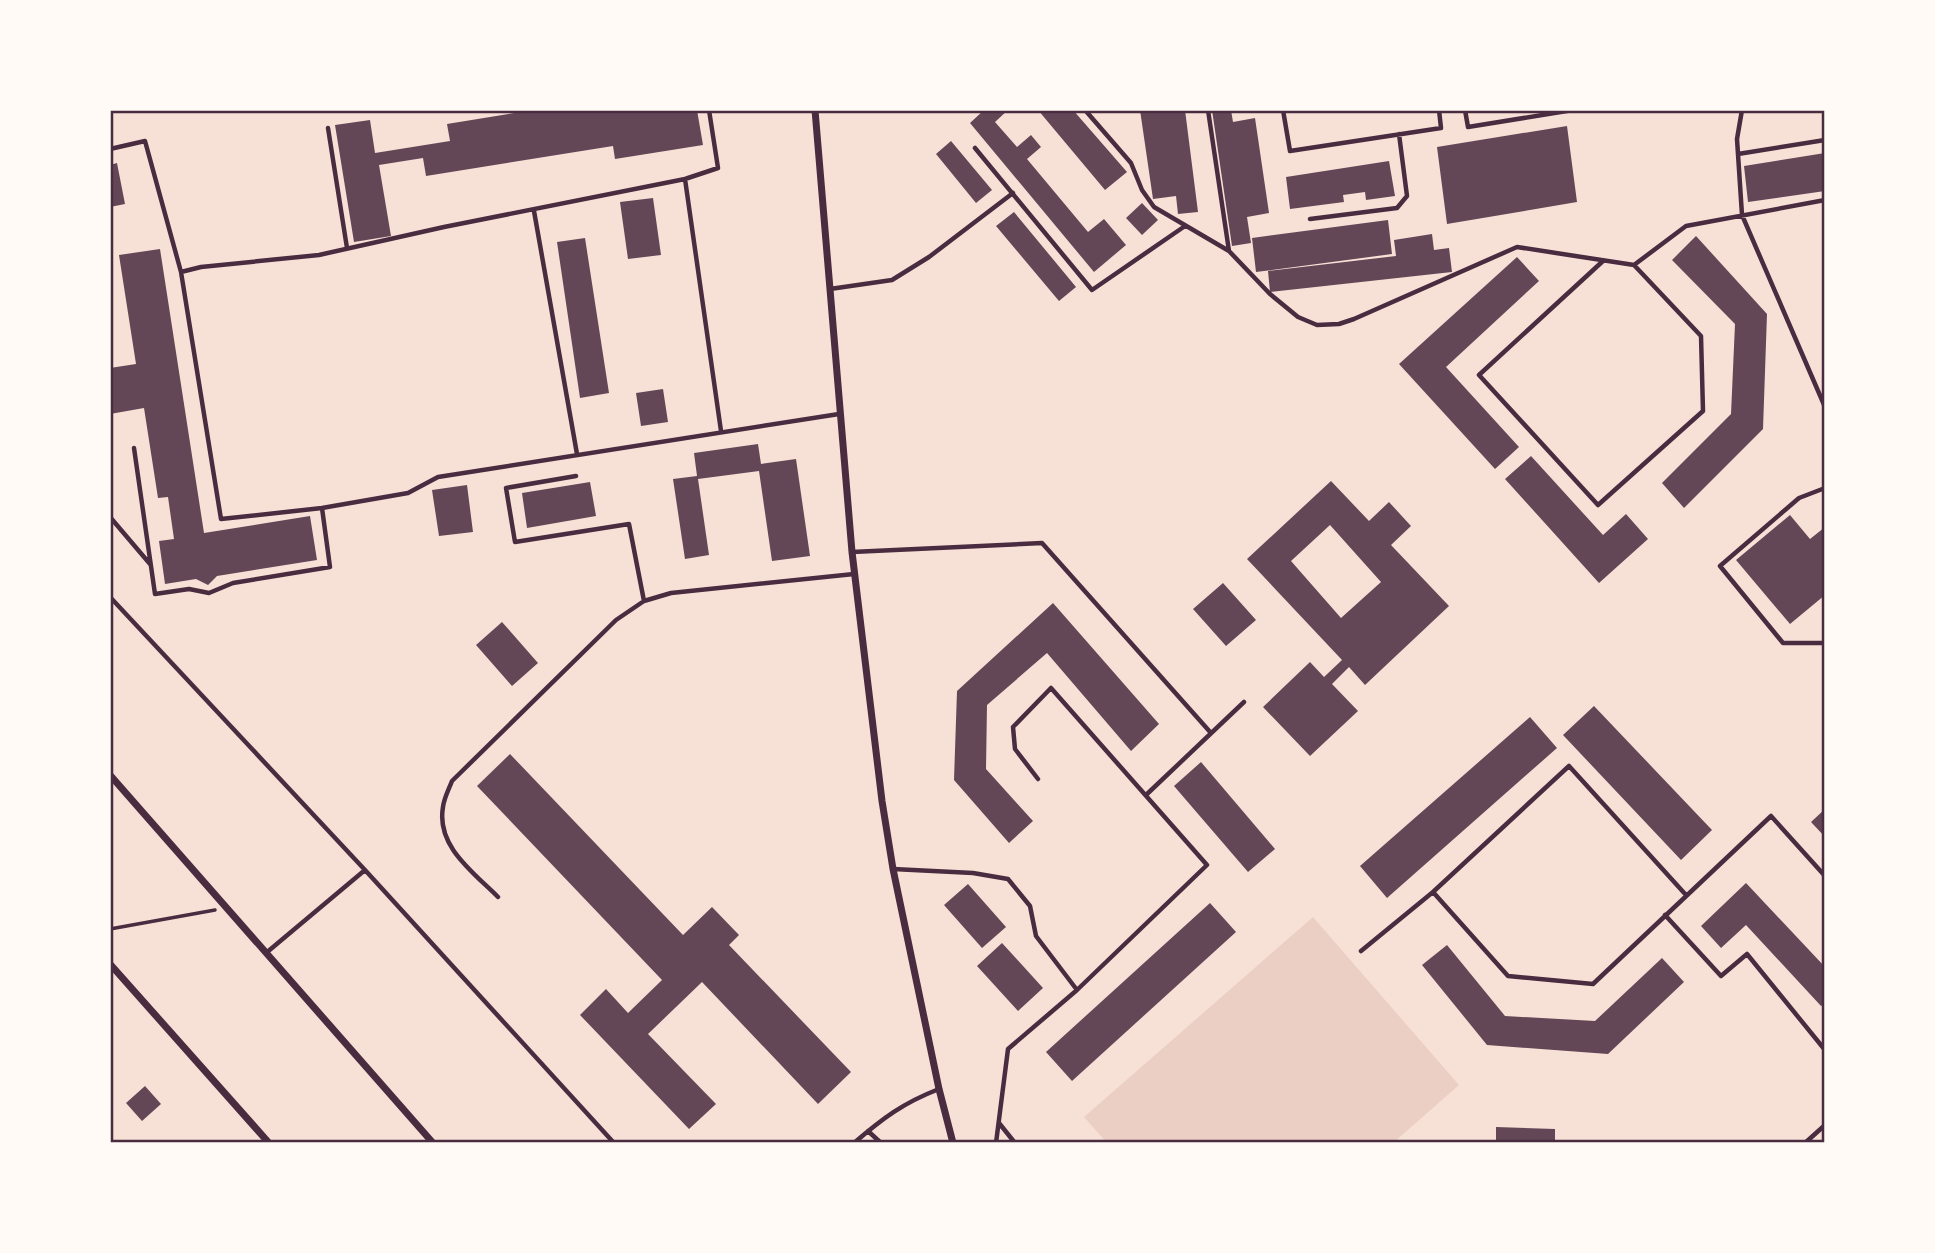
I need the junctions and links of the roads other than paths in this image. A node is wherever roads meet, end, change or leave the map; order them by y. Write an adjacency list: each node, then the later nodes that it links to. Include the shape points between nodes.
1 (709, 110): 16 (lane, via 718,169)
2 (816, 110): 28 (street)
3 (1085, 110): 22 (lane, via 1131,163 1154,206)
4 (1208, 110): 24 (lane)
5 (1283, 110): 11 (lane, via 1290,151)
6 (1439, 110): 11 (lane, via 1441,128)
7 (1465, 110): 8 (lane, via 1468,127)
8 (1573, 110)
9 (1742, 110): 15 (lane)
10 (328, 128): 23 (lane)
11 (1399, 134): 21 (lane, via 1407,197 1398,208)
12 (1825, 140): 15 (lane)
13 (975, 148): 17 (lane)
14 (110, 149): 27 (lane, via 145,141)
15 (1738, 154): 20 (lane)
16 (685, 179): 19 (lane); 31 (lane)
17 (1013, 193): 22 (lane, via 1092,289); 28 (lane, via 892,280)
18 (1825, 200): 20 (lane)
19 (534, 211): 23 (lane); 33 (lane)
20 (1742, 215): 26 (lane, via 1686,226); 29 (lane)
21 (1310, 219)
22 (1185, 226): 24 (lane)
23 (347, 248): 27 (lane)
24 (1229, 251): 25 (lane, via 1270,294 1298,317 1317,325 1353,319 1517,247)
25 (1603, 261): 26 (lane); 26 (lane, via 1479,375 1598,505 1703,411 1701,336)
26 (1634, 265)
27 (181, 272): 36 (lane, via 220,519)
28 (830, 289): 30 (street)
29 (1825, 407)
30 (839, 414): 31 (lane); 38 (street)
31 (721, 431): 33 (lane)
32 (134, 448): 39 (lane)
33 (577, 454): 36 (lane, via 438,477 408,493)
34 (576, 476): 42 (lane, via 506,488 515,542 629,524)
35 (1825, 488): 43 (lane, via 1799,498 1720,566 1783,643)
36 (322, 508): 39 (lane, via 330,567 233,583 209,593 189,589 155,594)
37 (110, 517): 39 (lane)
38 (852, 552): 40 (street); 45 (lane, via 1042,543)
39 (150, 564)
40 (854, 574): 42 (lane, via 671,593); 49 (street)
41 (110, 597): 50 (lane)
42 (644, 601): 54 (lane, via 616,620 452,781 442,807 444,833 456,855)
43 (1825, 643)
44 (1244, 702): 45 (lane)
45 (1211, 733): 48 (lane)
46 (110, 775): 57 (street)
47 (1038, 779): 48 (lane, via 1015,749 1013,727 1051,688)
48 (1146, 795): 59 (lane, via 1207,865)
49 (893, 869): 59 (lane, via 1008,879 1030,906 1036,936); 61 (street)
50 (365, 870): 57 (lane); 67 (lane)
51 (1825, 876): 53 (lane, via 1770,816)
52 (1433, 892): 53 (lane, via 1569,766); 55 (lane, via 1508,976 1593,984); 56 (lane)
53 (1686, 895): 55 (lane)
54 (498, 897)
55 (1665, 915): 60 (lane, via 1721,976 1747,954)
56 (1361, 951)
57 (266, 953): 66 (street)
58 (110, 964): 65 (street)
59 (1077, 990): 62 (lane, via 1008,1049)
60 (1825, 1050)
61 (939, 1088): 64 (lane, via 909,1101); 70 (street)
62 (999, 1123): 71 (lane); 72 (lane)
63 (1825, 1125): 73 (lane)
64 (868, 1131): 68 (lane); 69 (lane)
65 (269, 1143)
66 (433, 1143)
67 (614, 1143)
68 (855, 1143)
69 (881, 1143)
70 (953, 1143)
71 (996, 1143)
72 (1015, 1143)
73 (1805, 1143)

